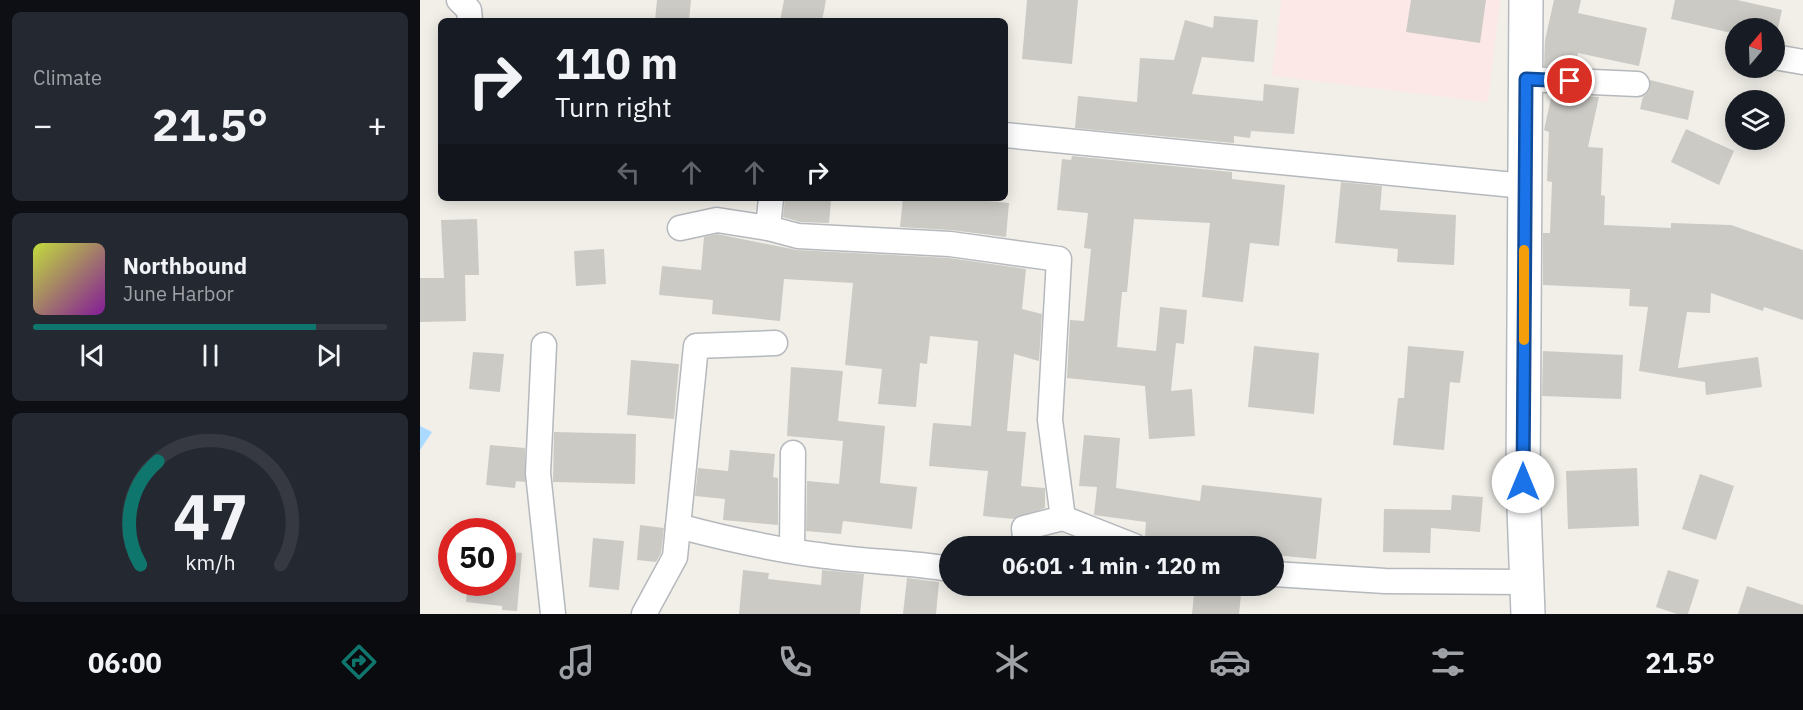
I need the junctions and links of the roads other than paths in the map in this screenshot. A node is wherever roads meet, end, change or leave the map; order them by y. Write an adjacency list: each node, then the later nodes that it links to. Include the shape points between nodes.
1 (459, 0): 3 (street, via 469,10)
2 (1526, 0): 6 (main road)
3 (470, 18)
4 (1785, 59): 5 (street)
5 (1803, 62)
6 (1526, 79): 7 (street); 9 (main road)
7 (1637, 84)
8 (1008, 135): 9 (street)
9 (1524, 186): 23 (main road, via 1523,482)
10 (771, 201): 12 (street)
11 (680, 228): 12 (street, via 717,220)
12 (768, 228): 16 (street, via 798,236 950,244 1059,259 1050,420)
13 (775, 343): 17 (street, via 696,346)
14 (544, 345): 24 (street, via 538,473)
15 (793, 453): 20 (street)
16 (1062, 518): 18 (street, via 1024,528); 19 (street)
17 (678, 526): 20 (street, via 739,543); 25 (street, via 675,557)
18 (1025, 536)
19 (1108, 536)
20 (792, 550): 21 (street)
21 (939, 567)
22 (1284, 575): 23 (street, via 1385,581)
23 (1527, 582): 26 (main road)
24 (553, 614)
25 (644, 614)
26 (1528, 614)

